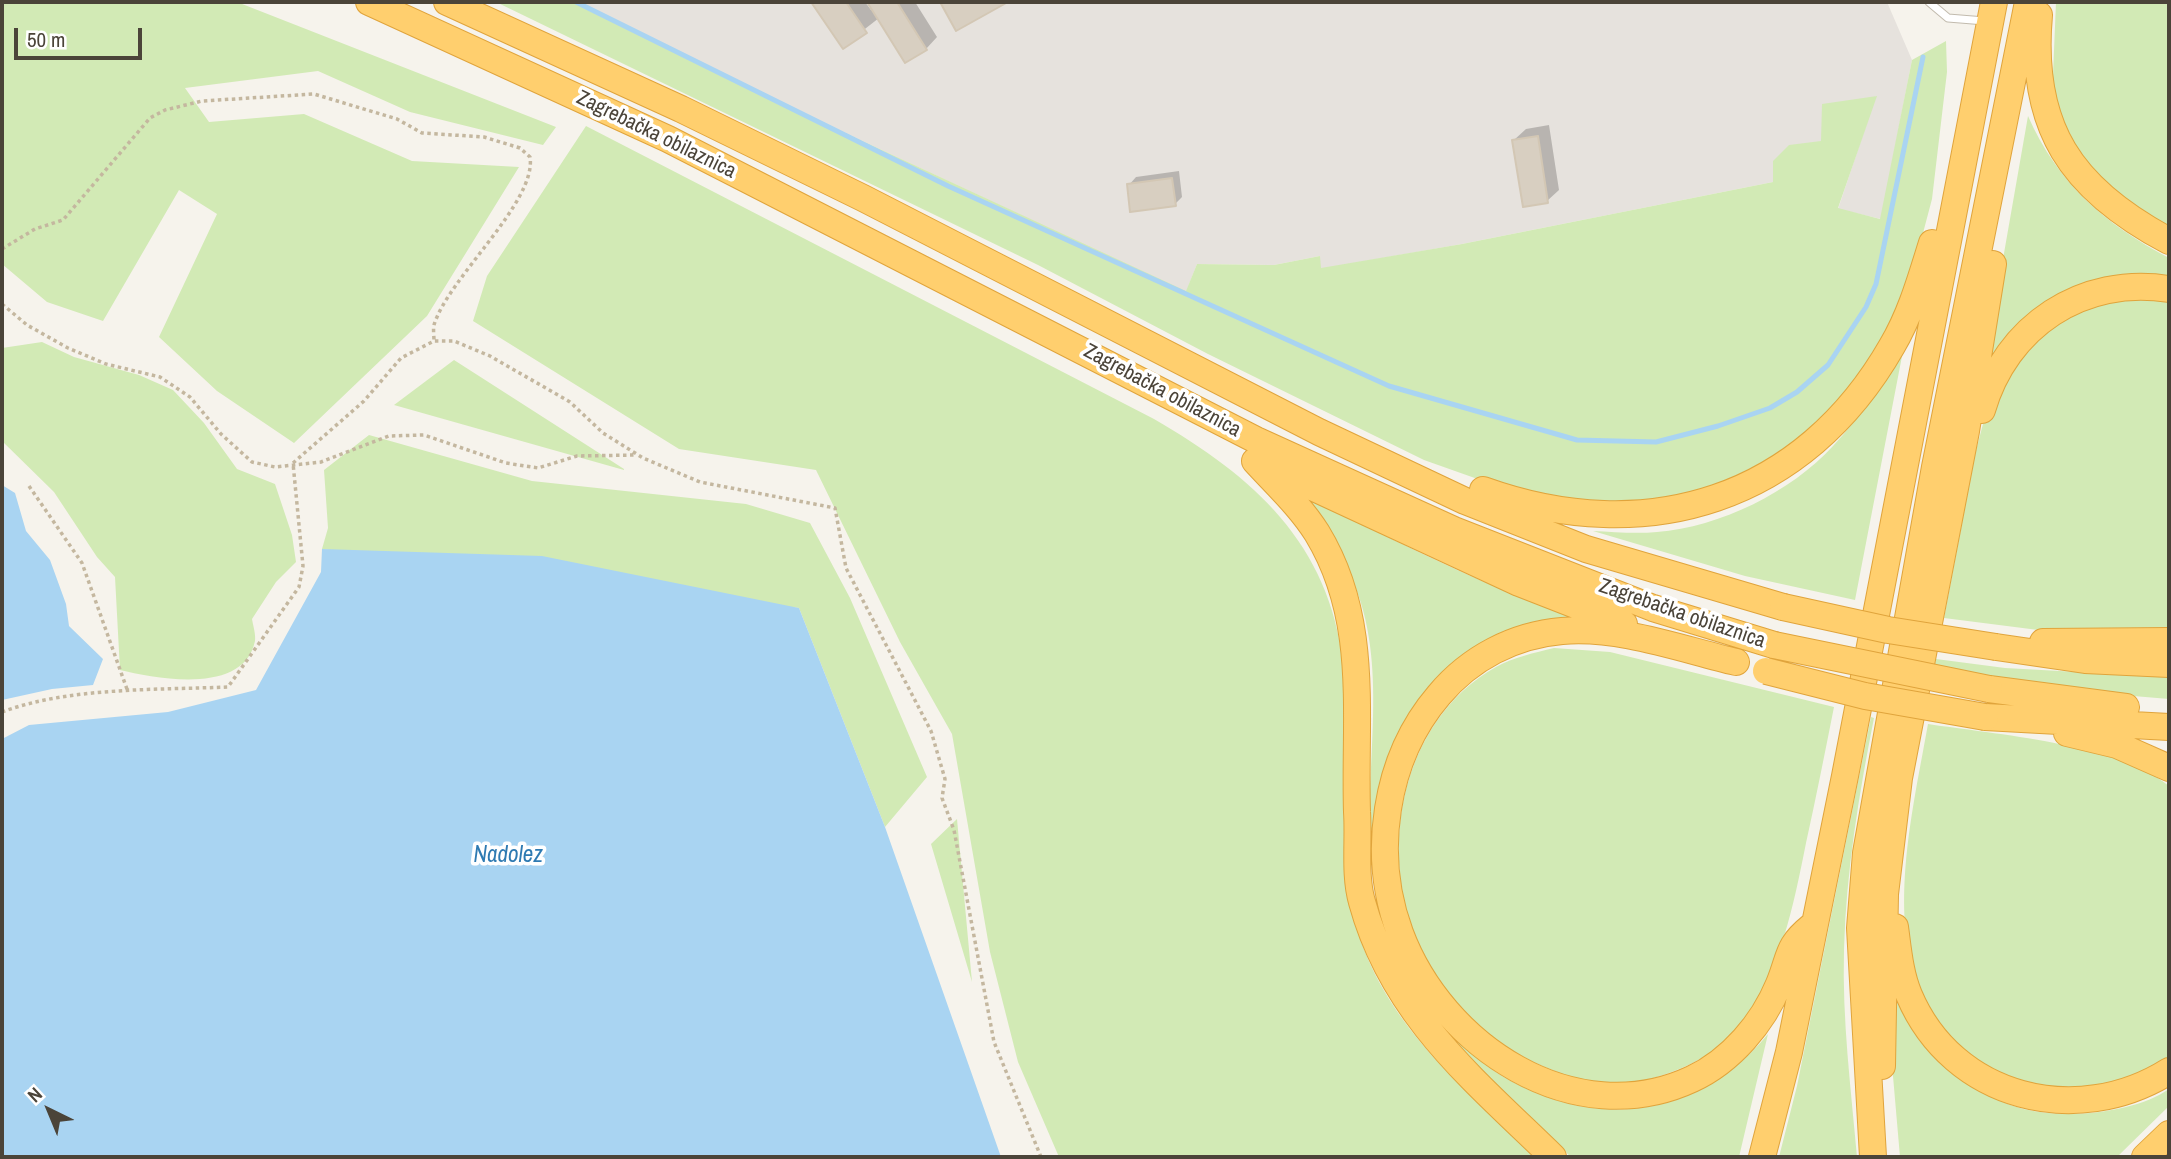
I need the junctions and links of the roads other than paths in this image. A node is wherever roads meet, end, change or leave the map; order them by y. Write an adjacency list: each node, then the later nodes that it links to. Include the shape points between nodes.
1 (369, 2): 11 (highway, Zagrebačka obilaznica, via 668,139)
2 (447, 2): 12 (highway, Zagrebačka obilaznica, via 850,192)
3 (1929, 2): 6 (lane, via 1948,18)
4 (2028, 2): 8 (highway)
5 (2040, 2): 9 (highway, via 2038,79 2052,130 2092,186 2144,228)
6 (1992, 12): 7 (highway)
7 (1965, 145): 12 (highway, via 1905,321 1869,383 1841,418 1782,468 1709,502 1626,515 1516,502); 24 (highway)
8 (2001, 145): 14 (highway, via 1995,257); 27 (highway, via 1935,467 1866,853 1860,928)
9 (2169, 241)
10 (2169, 289): 14 (highway, via 2120,286 2096,291 2043,320 2012,350 1988,387)
11 (1079, 347): 13 (highway, via 1108,376); 19 (highway, Zagrebačka obilaznica, bridge, via 1256,440 1454,530 1653,608 1774,645 1989,689)
12 (1199, 372): 16 (highway, Zagrebačka obilaznica, bridge, via 1465,501 1586,549 1783,607)
13 (1255, 461): 17 (highway, via 1573,606); 28 (highway, via 1316,531 1335,565 1348,605 1359,683 1361,899 1374,940 1418,1020)
14 (1957, 474): 23 (highway)
15 (2169, 640): 16 (highway, via 2060,640)
16 (1996, 648): 18 (highway, via 2085,660)
17 (1736, 662): 20 (highway, bridge, via 1865,696); 24 (highway, via 1621,635 1563,631 1510,643 1466,668 1439,694 1415,728 1395,779 1385,838 1391,902 1400,932 1430,988 1483,1046 1537,1080 1567,1091 1628,1097 1662,1091 1721,1062 1762,1018 1794,940)
18 (2169, 664)
19 (2169, 710)
20 (1989, 717): 21 (highway); 22 (highway, via 2117,745)
21 (2169, 727)
22 (2169, 768)
23 (1894, 825): 25 (highway, via 1898,852 1894,909 1908,993 1929,1030 1958,1060 1995,1084 2021,1094 2075,1103 2132,1092); 27 (highway, via 1881,975 1885,1111)
24 (1815, 923): 29 (highway)
25 (2169, 1071)
26 (2169, 1134): 30 (highway)
27 (1872, 1149)
28 (1553, 1157)
29 (1762, 1157)
30 (2145, 1157)

